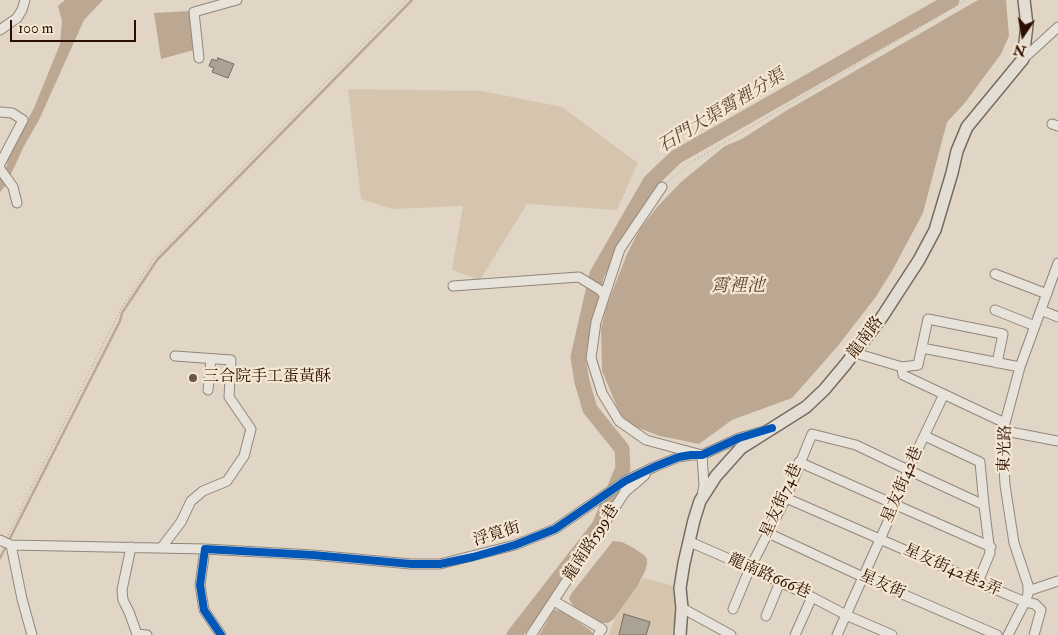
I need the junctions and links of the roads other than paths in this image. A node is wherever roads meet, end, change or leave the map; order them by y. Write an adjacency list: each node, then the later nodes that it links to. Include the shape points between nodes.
1 (25, 0): 5 (street, via 17,18)
2 (237, 0): 6 (street, via 194,12)
3 (1024, 0): 7 (main road, via 1027,25)
4 (1058, 28): 7 (street, 龍南路)
5 (0, 30)
6 (199, 58)
7 (1022, 59): 23 (main road, 龍南路, via 967,126 935,230 882,317)
8 (0, 112): 9 (street, via 12,113 23,120)
9 (0, 164)
10 (0, 169): 12 (street, via 13,187)
11 (662, 187): 16 (street, via 620,249)
12 (17, 203)
13 (1058, 263): 17 (street, 東光路)
14 (995, 274): 17 (street)
15 (453, 286): 16 (street, via 579,277)
16 (602, 293): 35 (street, via 591,358 602,393 618,421 646,440)
17 (1047, 294): 19 (street, 東光路)
18 (995, 310): 21 (street)
19 (1041, 310): 20 (street); 21 (street, 東光路)
20 (1058, 317)
21 (1035, 326): 28 (street, 東光路)
22 (922, 348): 26 (street); 26 (street, via 928,319 1003,334); 27 (street, via 918,365)
23 (855, 353): 27 (street); 32 (main road, 龍南路, via 806,407)
24 (175, 356): 25 (street)
25 (211, 359): 29 (street); 48 (street, via 231,360 229,397 251,429 244,456 226,481 203,491 192,501)
26 (997, 363): 28 (street)
27 (902, 367): 30 (street, via 903,375)
28 (1020, 367): 31 (street, 東光路)
29 (208, 390)
30 (944, 394): 31 (street); 33 (street, 星友街42巷)
31 (1005, 427): 34 (street); 56 (street, 東光路, via 1005,485 1014,543)
32 (772, 428): 35 (street, 浮筧街, via 738,438); 40 (main road, 龍南路, via 730,459)
33 (924, 436): 38 (street, 星友街42巷); 41 (street, via 980,462)
34 (1058, 441)
35 (702, 455): 37 (street, 浮筧街, via 679,457); 40 (street, via 704,484)
36 (799, 462): 38 (street, 星友街74巷, via 812,434 856,445); 39 (street, 星友街74巷); 42 (street)
37 (654, 466): 50 (street, 浮筧街, via 625,481 555,529 515,545 440,564); 58 (street, 龍南路599巷, via 625,492)
38 (908, 470): 41 (street); 42 (street, 星友街42巷)
39 (786, 498): 43 (street, 星友街74巷); 44 (street, 星友街42巷2弄)
40 (700, 501): 45 (main road, 龍南路)
41 (984, 505): 49 (street)
42 (895, 506): 44 (street, 星友街42巷); 49 (street)
43 (768, 532): 51 (street, 星友街74巷); 52 (street, 星友街)
44 (880, 539): 52 (street, 星友街42巷); 55 (street, 星友街42巷2弄)
45 (690, 542): 51 (street, 龍南路666巷); 60 (main road, 龍南路, via 680,588)
46 (6, 543): 47 (street, 浮筧街); 65 (street)
47 (131, 547): 48 (street, 浮筧街); 64 (street, via 122,600)
48 (162, 547): 50 (street, 浮筧街)
49 (990, 547): 55 (street)
50 (205, 549): 67 (street, via 200,585 204,610)
51 (750, 568): 54 (street, 龍南路666巷); 61 (street, 星友街74巷)
52 (863, 577): 62 (street, 星友街42巷); 75 (street, 星友街)
53 (1058, 581): 56 (street)
54 (780, 582): 57 (street, 龍南路666巷); 63 (street)
55 (978, 582): 59 (street, 星友街42巷2弄)
56 (1028, 591): 59 (street, 東光路)
57 (812, 597): 62 (street, 龍南路666巷); 72 (street)
58 (554, 601): 68 (street, 龍南路599巷); 69 (street, via 602,629)
59 (1025, 602): 76 (street, 東光路); 77 (street, via 1035,604 1040,610)
60 (682, 608): 70 (main road, 龍南路); 71 (street)
61 (733, 608)
62 (846, 615): 73 (street, 星友街42巷); 74 (street, 龍南路666巷)
63 (766, 616)
64 (137, 634): 66 (street)
65 (32, 635)
66 (147, 635)
67 (221, 635)
68 (531, 635)
69 (598, 635)
70 (680, 635)
71 (731, 635)
72 (795, 635)
73 (837, 635)
74 (892, 635)
75 (997, 635)
76 (1008, 635)
77 (1034, 635)

